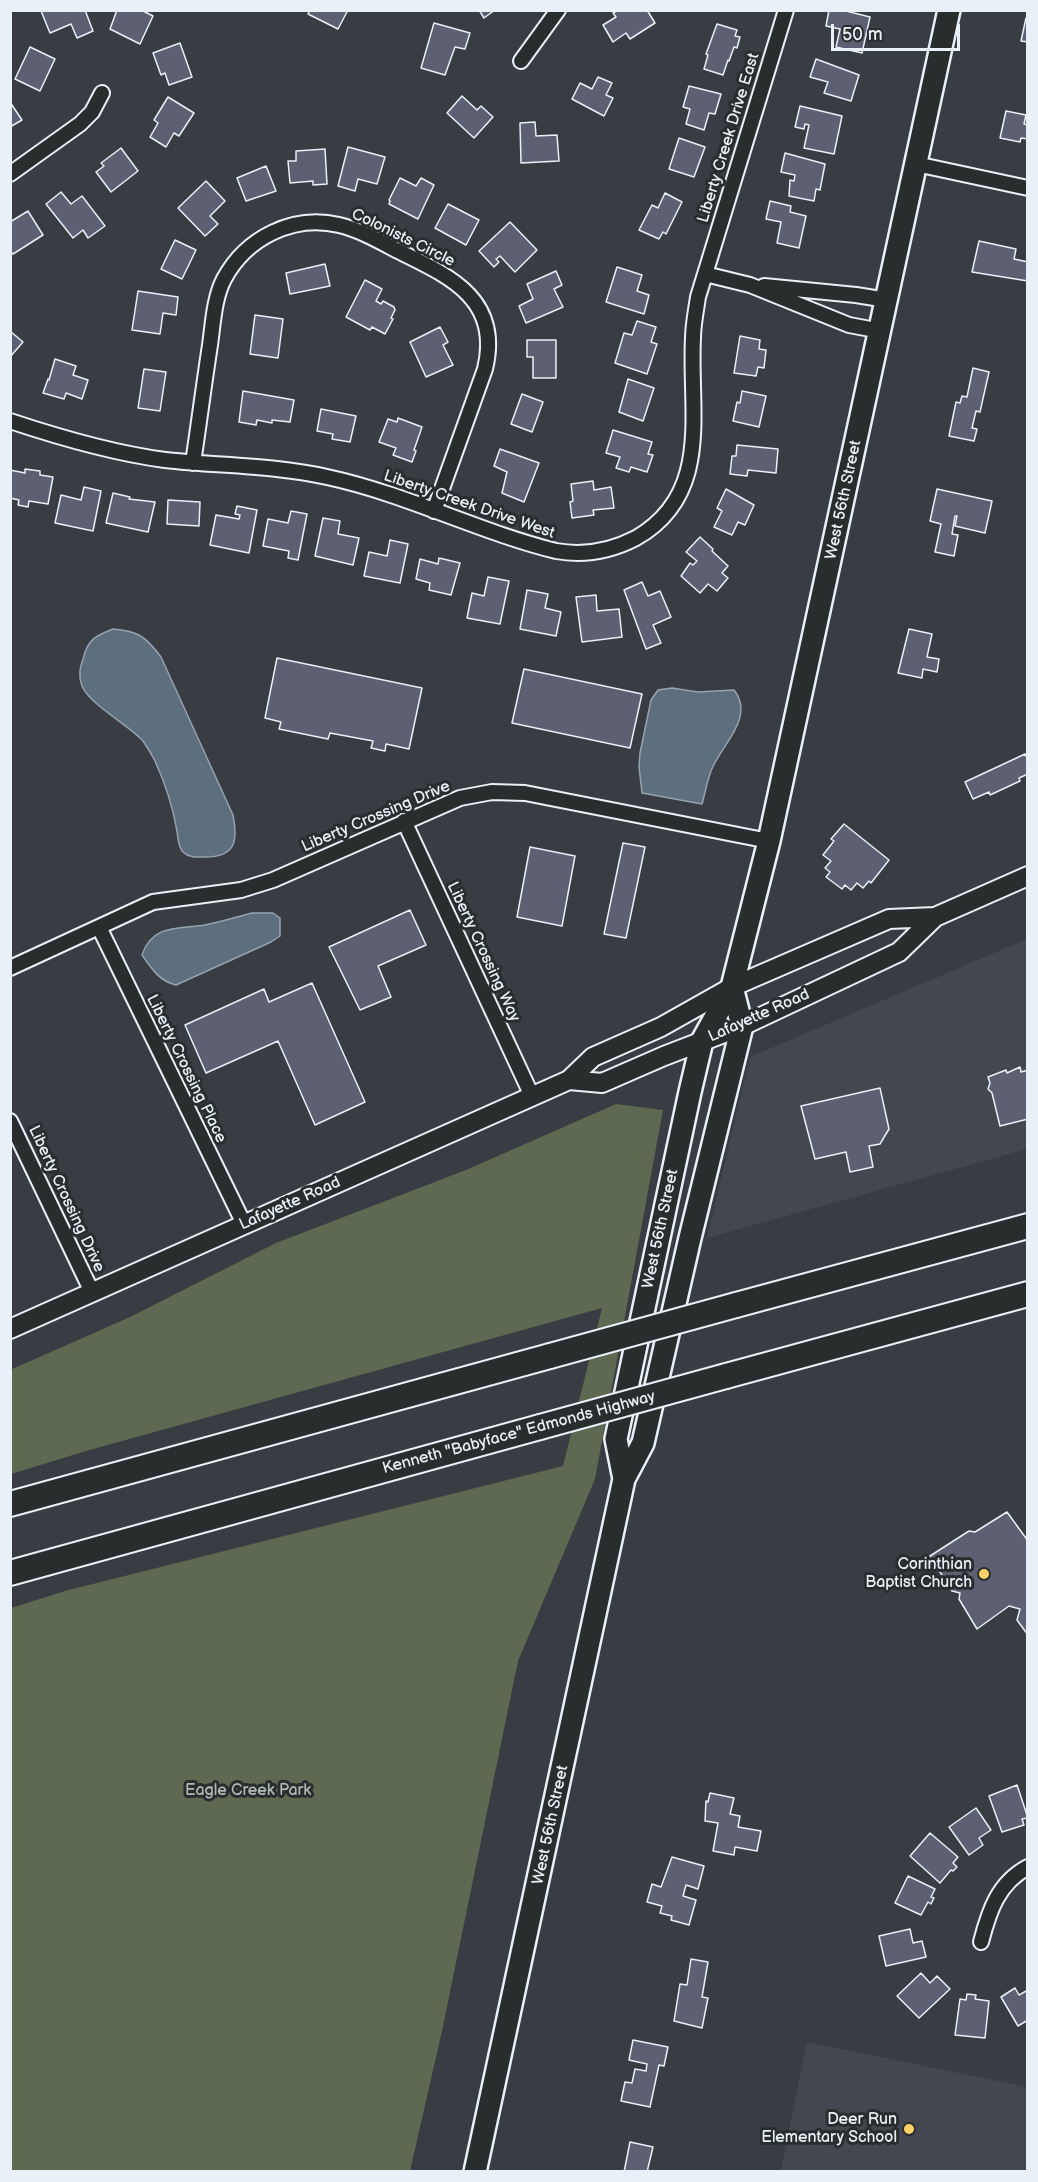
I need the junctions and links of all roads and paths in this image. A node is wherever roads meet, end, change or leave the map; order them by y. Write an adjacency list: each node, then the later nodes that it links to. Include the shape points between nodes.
1 (558, 10): 4 (street)
2 (786, 10): 9 (street, Liberty Creek Drive East)
3 (950, 10): 6 (main road, West 56th Street)
4 (521, 61)
5 (102, 93): 7 (street, via 86,118)
6 (916, 164): 8 (street); 11 (main road, West 56th Street)
7 (10, 174)
8 (1028, 188)
9 (705, 274): 10 (street); 15 (street, Liberty Creek Drive West, via 693,339 693,454 684,485 655,525 628,543 591,553 572,553 542,548)
10 (750, 285): 11 (street); 12 (street, via 849,325)
11 (887, 300): 12 (main road, West 56th Street)
12 (880, 332): 17 (main road, West 56th Street)
13 (10, 421): 14 (street, Liberty Creek Drive West, via 99,448)
14 (193, 462): 15 (street, Liberty Creek Drive West, via 327,477); 15 (street, Colonists Circle, via 215,310 232,265 268,234 298,224 338,225 448,276 472,298 484,321 488,353 485,369)
15 (434, 511)
16 (404, 821): 17 (street, Liberty Crossing Drive, via 460,798 517,792); 20 (street, Liberty Crossing Drive, via 273,880 241,890 153,902); 26 (street, Liberty Crossing Way)
17 (769, 841): 22 (main road, West 56th Street)
18 (1028, 876): 19 (main road, Lafayette Road)
19 (935, 917): 22 (main road, Lafayette Road, via 889,920); 23 (main road, Lafayette Road, via 899,952)
20 (99, 927): 21 (street, Liberty Crossing Drive); 28 (street, Liberty Crossing Place)
21 (10, 968)
22 (732, 987): 23 (main road, West 56th Street); 24 (main road, West 56th Street); 25 (main road, Lafayette Road, via 661,1027 593,1057)
23 (742, 1026): 24 (main road, Lafayette Road); 33 (main road, West 56th Street, via 643,1443)
24 (702, 1041): 25 (main road, Lafayette Road, via 602,1083); 33 (main road, West 56th Street, via 616,1439)
25 (569, 1080): 26 (main road, Lafayette Road)
26 (532, 1096): 28 (main road, Lafayette Road)
27 (10, 1120): 30 (street, Liberty Crossing Drive)
28 (244, 1224): 30 (main road, Lafayette Road)
29 (1028, 1226): 34 (highway, bridge)
30 (92, 1293): 32 (main road, Lafayette Road)
31 (1028, 1294): 35 (highway, Kenneth "Babyface" Edmonds Highway, bridge)
32 (10, 1329)
33 (624, 1479): 38 (main road, West 56th Street)
34 (10, 1504)
35 (10, 1573)
36 (1028, 1867): 37 (street, via 1013,1876 997,1895)
37 (981, 1942)
38 (476, 2172)

